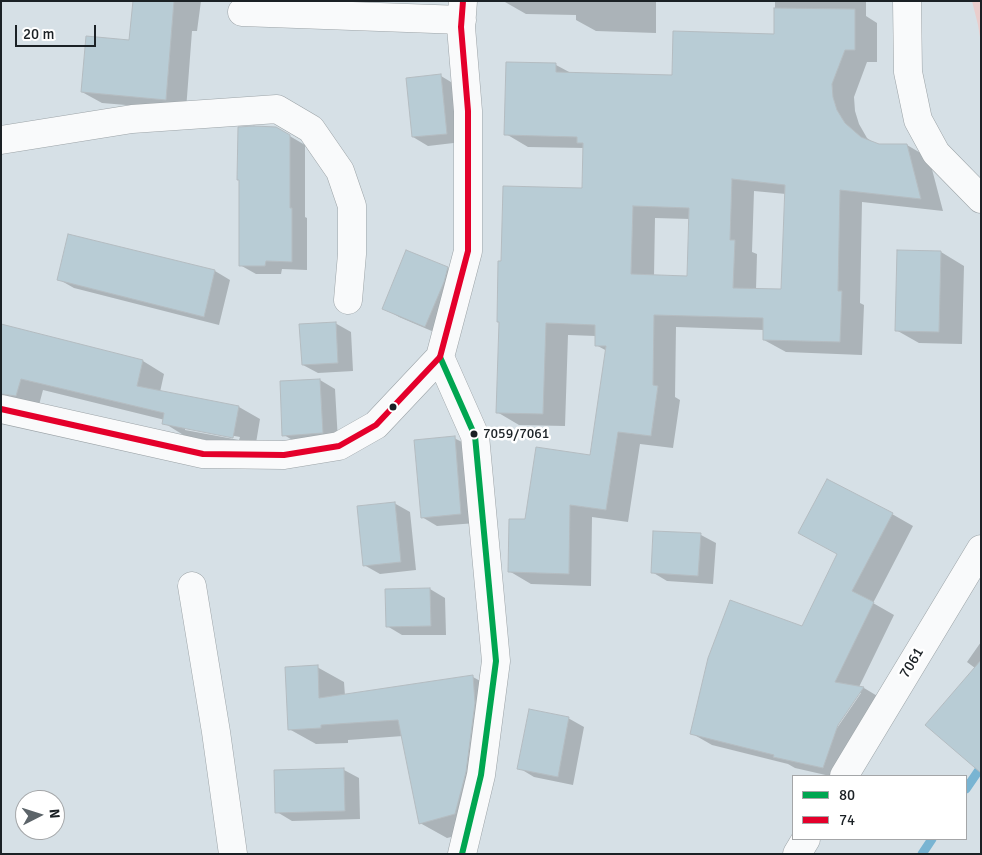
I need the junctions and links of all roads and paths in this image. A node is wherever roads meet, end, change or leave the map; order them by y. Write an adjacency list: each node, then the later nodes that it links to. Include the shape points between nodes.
1 (906, 1): 5 (street, via 908,72 918,120 936,153)
2 (462, 10): 3 (street); 7 (street, via 468,111 468,252)
3 (242, 12)
4 (1, 140): 6 (street, via 132,119 278,109 311,129 340,171 352,206)
5 (981, 199)
6 (348, 300)
7 (440, 357): 8 (street, via 376,425 339,446 284,455 203,454); 14 (street, via 475,436 496,661 481,775)
8 (1, 409)
9 (981, 549): 11 (street, 7061)
10 (192, 586): 13 (street)
11 (845, 775)
12 (805, 840): 15 (street)
13 (233, 854)
14 (462, 854)
15 (797, 854)

